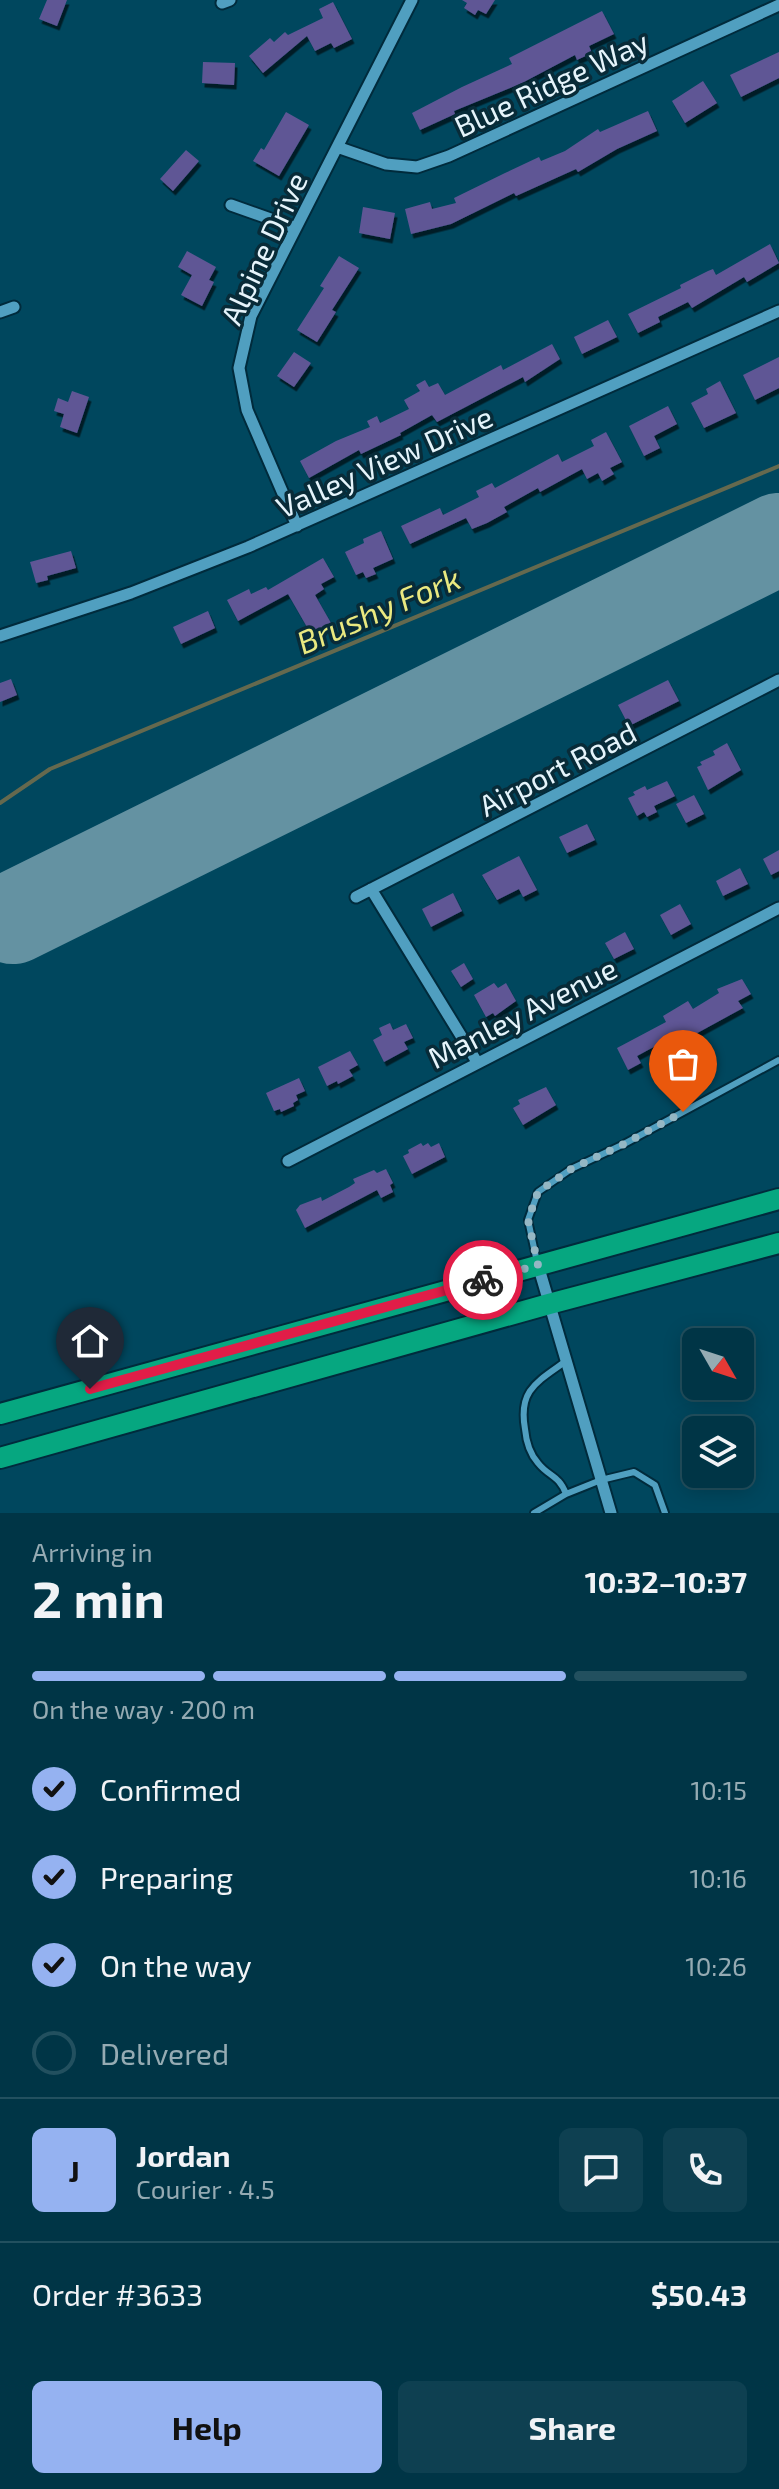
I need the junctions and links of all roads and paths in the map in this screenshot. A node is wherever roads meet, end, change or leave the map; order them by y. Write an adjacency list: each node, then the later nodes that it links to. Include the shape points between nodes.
1 (412, 0): 3 (street, Alpine Drive)
2 (779, 5): 3 (street, Blue Ridge Way, via 417,167 386,164)
3 (337, 147): 5 (street, Alpine Drive)
4 (231, 205): 5 (street)
5 (296, 228): 9 (street, Alpine Drive, via 251,316 239,368 247,410)
6 (14, 307): 8 (street)
7 (779, 311): 9 (street, Valley View Drive)
8 (0, 312)
9 (297, 526): 10 (street, Valley View Drive, via 189,572)
10 (0, 636)
11 (779, 680): 12 (street, Airport Road)
12 (371, 889): 13 (street, Airport Road); 16 (street)
13 (356, 897)
14 (779, 908): 16 (street, Manley Avenue)
15 (779, 1060): 20 (lane, via 571,1169 538,1192 528,1220)
16 (477, 1062): 17 (street, Manley Avenue)
17 (288, 1161)
18 (779, 1199): 20 (highway)
19 (779, 1243): 21 (highway)
20 (538, 1265): 21 (street); 23 (highway)
21 (549, 1304): 22 (street); 24 (highway)
22 (566, 1361): 25 (street); 26 (lane, via 531,1389 521,1408 537,1463 562,1482)
23 (0, 1414)
24 (0, 1458)
25 (601, 1480): 26 (lane); 28 (street); 29 (lane, via 634,1472 655,1485)
26 (566, 1494): 27 (lane)
27 (534, 1513)
28 (611, 1513)
29 (665, 1513)

